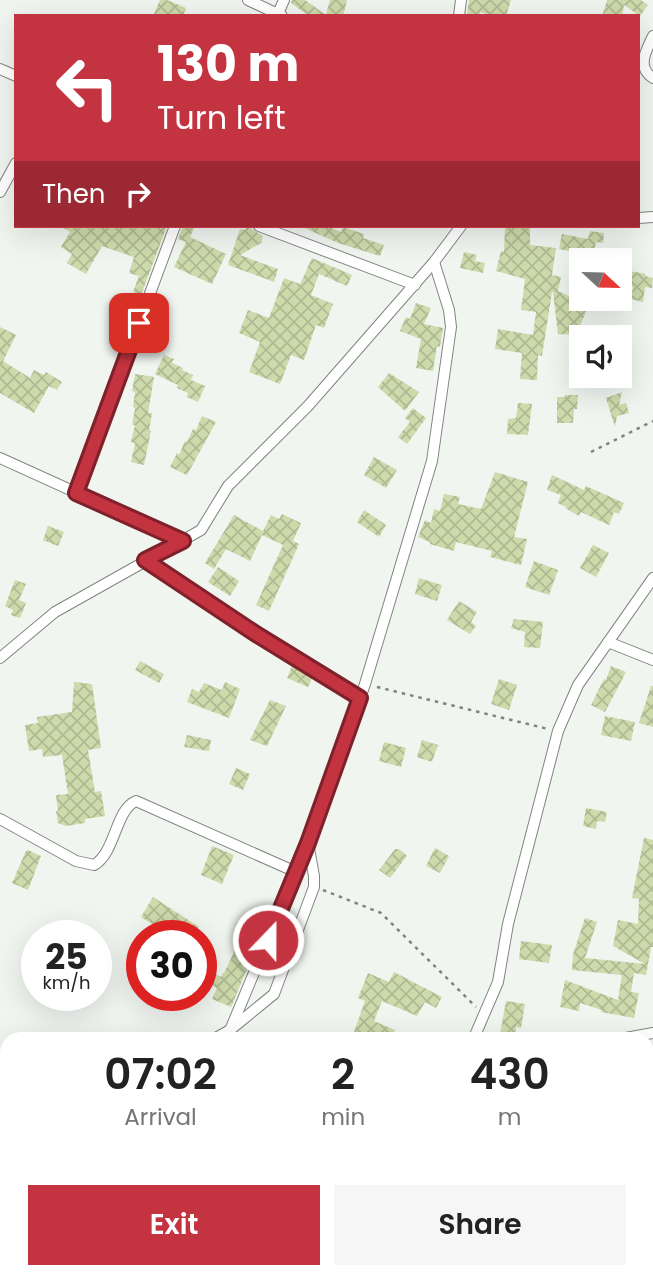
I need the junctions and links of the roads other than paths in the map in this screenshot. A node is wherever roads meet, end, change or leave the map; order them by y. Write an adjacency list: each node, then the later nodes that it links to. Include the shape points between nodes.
1 (248, 0): 2 (street)
2 (277, 14)
3 (653, 36): 4 (street, via 643,67)
4 (653, 78)
5 (14, 167): 6 (street)
6 (0, 192)
7 (174, 228): 13 (street)
8 (264, 228): 11 (street)
9 (460, 228): 10 (street)
10 (434, 262): 11 (street); 20 (street, via 451,318 435,450)
11 (415, 285): 14 (street, via 308,406 237,475 201,530)
12 (0, 458): 13 (street)
13 (76, 493): 14 (street)
14 (183, 541): 15 (street)
15 (145, 560): 18 (street, via 55,612); 20 (street)
16 (653, 578): 17 (street)
17 (608, 642): 19 (street); 26 (street, via 578,685 558,731 498,982)
18 (0, 658)
19 (653, 660)
20 (360, 698): 22 (street)
21 (0, 819): 23 (street, via 76,861 94,865 104,857 127,808 136,801)
22 (308, 843): 23 (street); 25 (street, via 314,887 279,987)
23 (296, 872): 24 (street)
24 (229, 1032)
25 (231, 1032)
26 (476, 1032)

